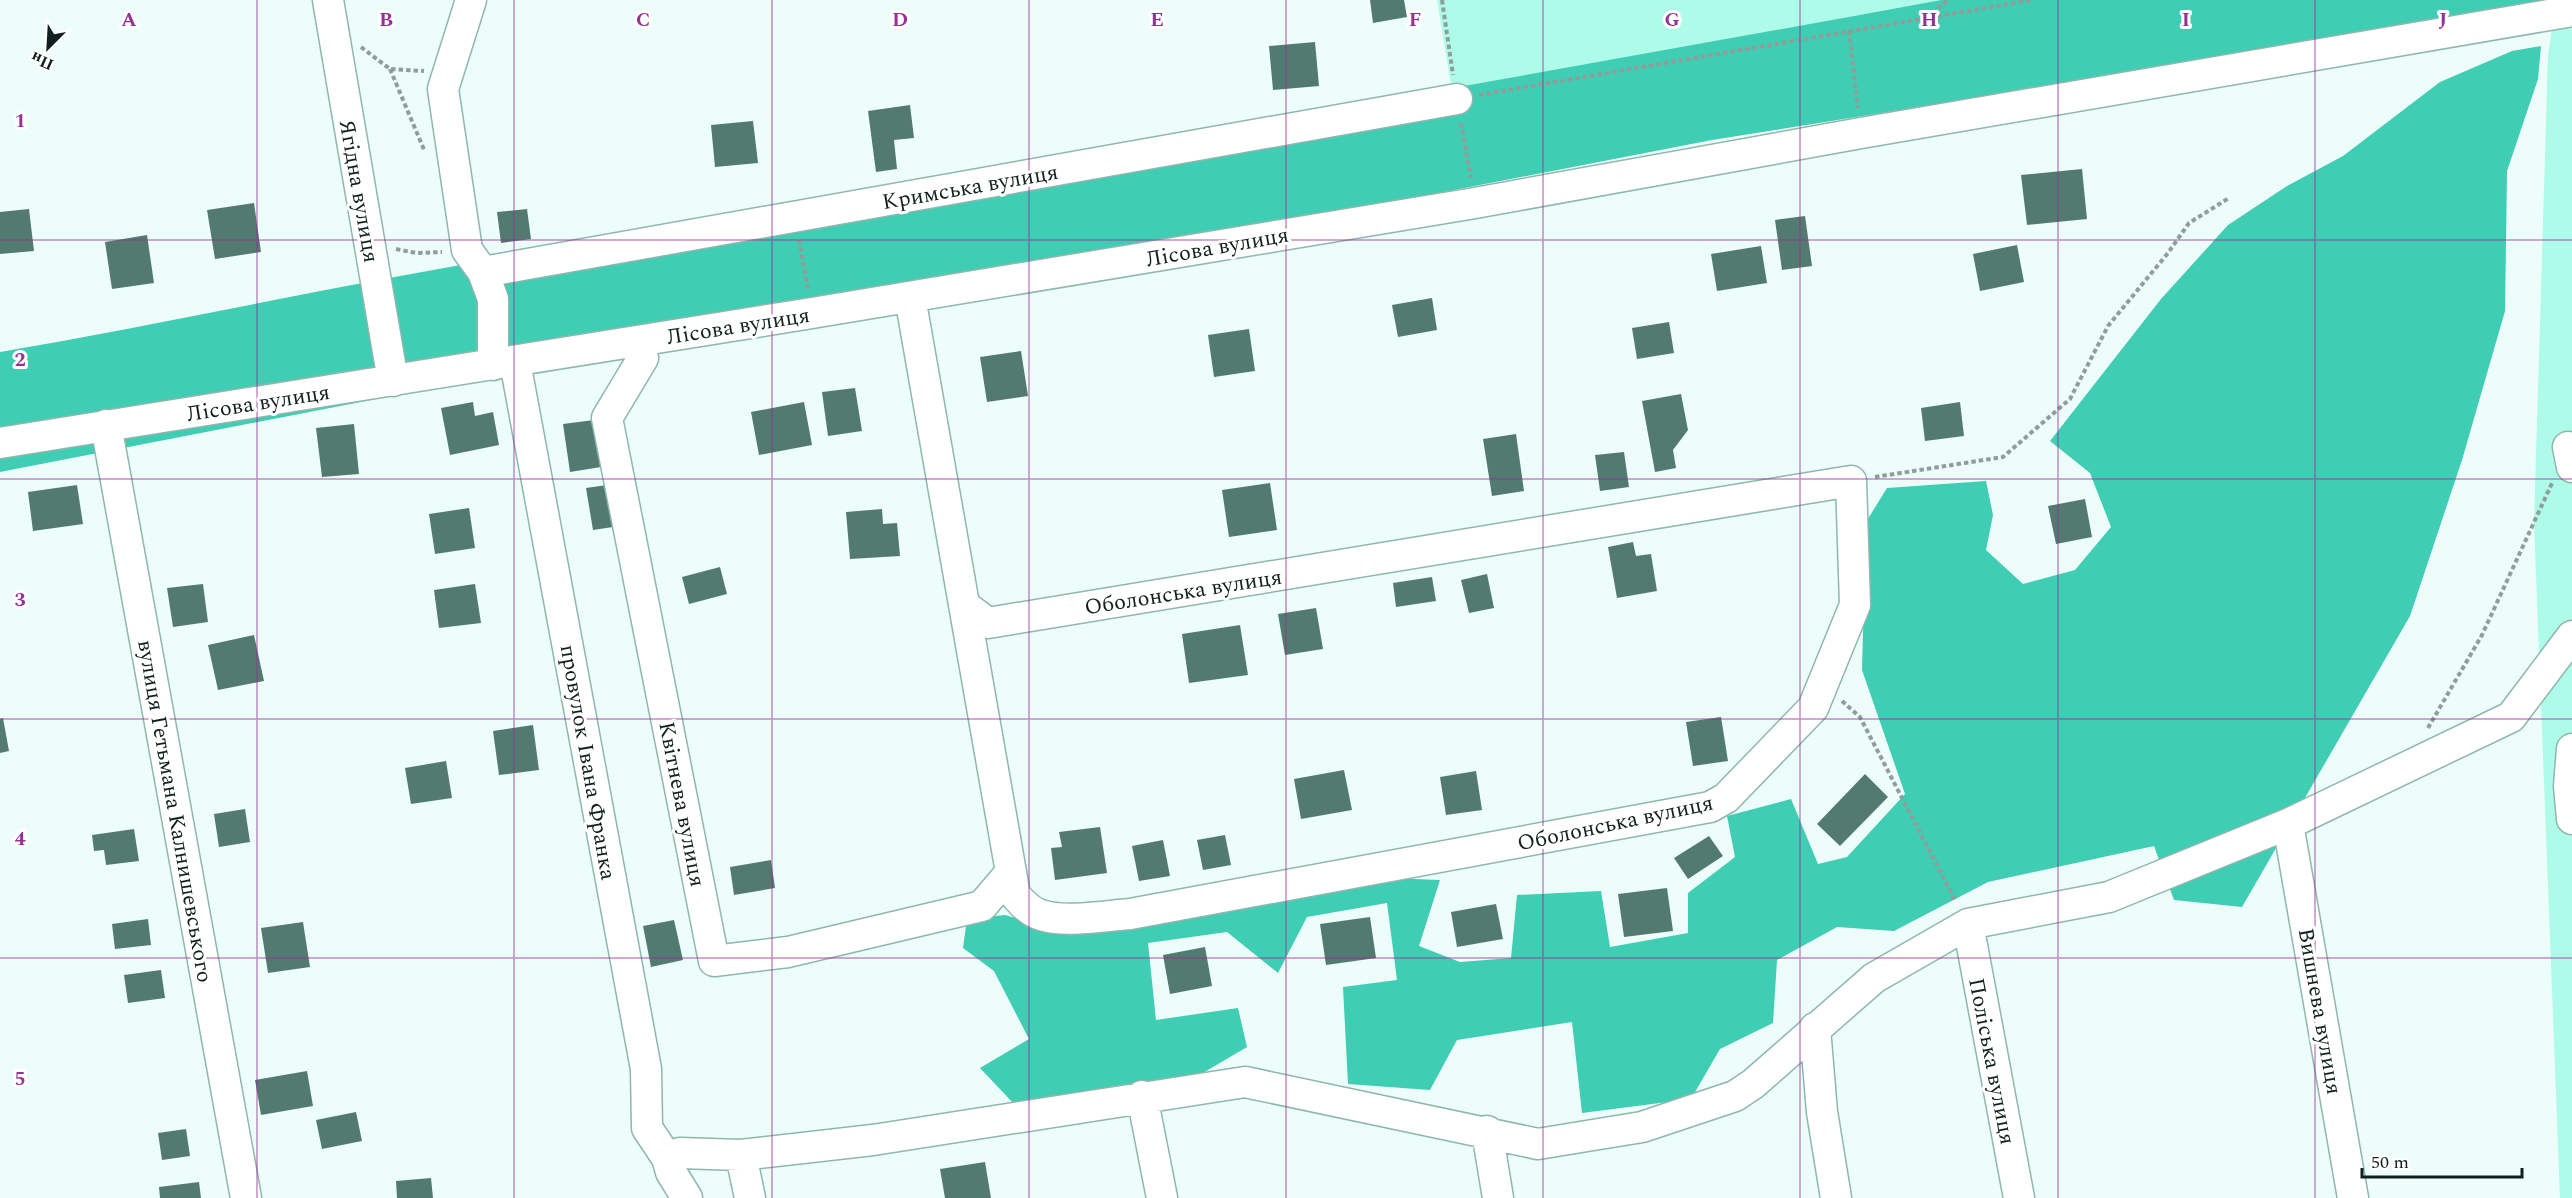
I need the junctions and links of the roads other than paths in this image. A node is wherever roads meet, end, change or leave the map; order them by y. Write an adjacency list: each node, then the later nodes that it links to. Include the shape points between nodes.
1 (471, 0): 5 (street, провулок Івана Франка, via 443,89)
2 (2569, 11): 6 (street, Лісова вулиця)
3 (330, 12): 9 (street, Ягідна вулиця)
4 (1457, 99): 5 (street, Кримська вулиця, via 795,217)
5 (475, 261): 8 (street, провулок Івана Франка, via 494,299)
6 (910, 297): 7 (street, Лісова вулиця); 12 (street, Оболонська вулиця)
7 (638, 342): 8 (street, Лісова вулиця); 17 (street, Квітнева вулиця, via 643,358 607,418 714,961 788,952 982,906)
8 (504, 363): 9 (street, Лісова вулиця); 23 (street, провулок Івана Франка, via 646,1069 647,1128)
9 (393, 381): 10 (street, Лісова вулиця)
10 (106, 425): 11 (street, Лісова вулиця); 24 (street, вулиця Гетьмана Калнишевського)
11 (0, 443)
12 (965, 606): 17 (street, Оболонська вулиця); 17 (street, Оболонська вулиця, via 988,623 1851,481 1855,605 1814,708 1736,790 1710,807 1130,914 1082,919 1041,915 1026,907 1015,895)
13 (2572, 636): 16 (street, via 2511,717)
14 (2572, 749): 15 (street)
15 (2572, 819)
16 (2288, 824): 18 (street, via 2109,897); 31 (street, Вишнева вулиця)
17 (1011, 872)
18 (1968, 924): 19 (street, via 1874,978); 30 (street, Поліська вулиця)
19 (1815, 1028): 21 (street, via 1735,1096 1642,1127 1538,1144); 29 (street, via 1822,1112)
20 (1142, 1096): 21 (street, via 1245,1082); 22 (street, via 873,1140); 27 (street)
21 (1487, 1131): 28 (street)
22 (741, 1155): 23 (street, via 680,1153); 26 (street)
23 (668, 1158): 25 (street, провулок Івана Франка, via 671,1172)
24 (246, 1198)
25 (687, 1198)
26 (750, 1198)
27 (1162, 1198)
28 (1498, 1198)
29 (1836, 1198)
30 (2019, 1198)
31 (2353, 1198)

